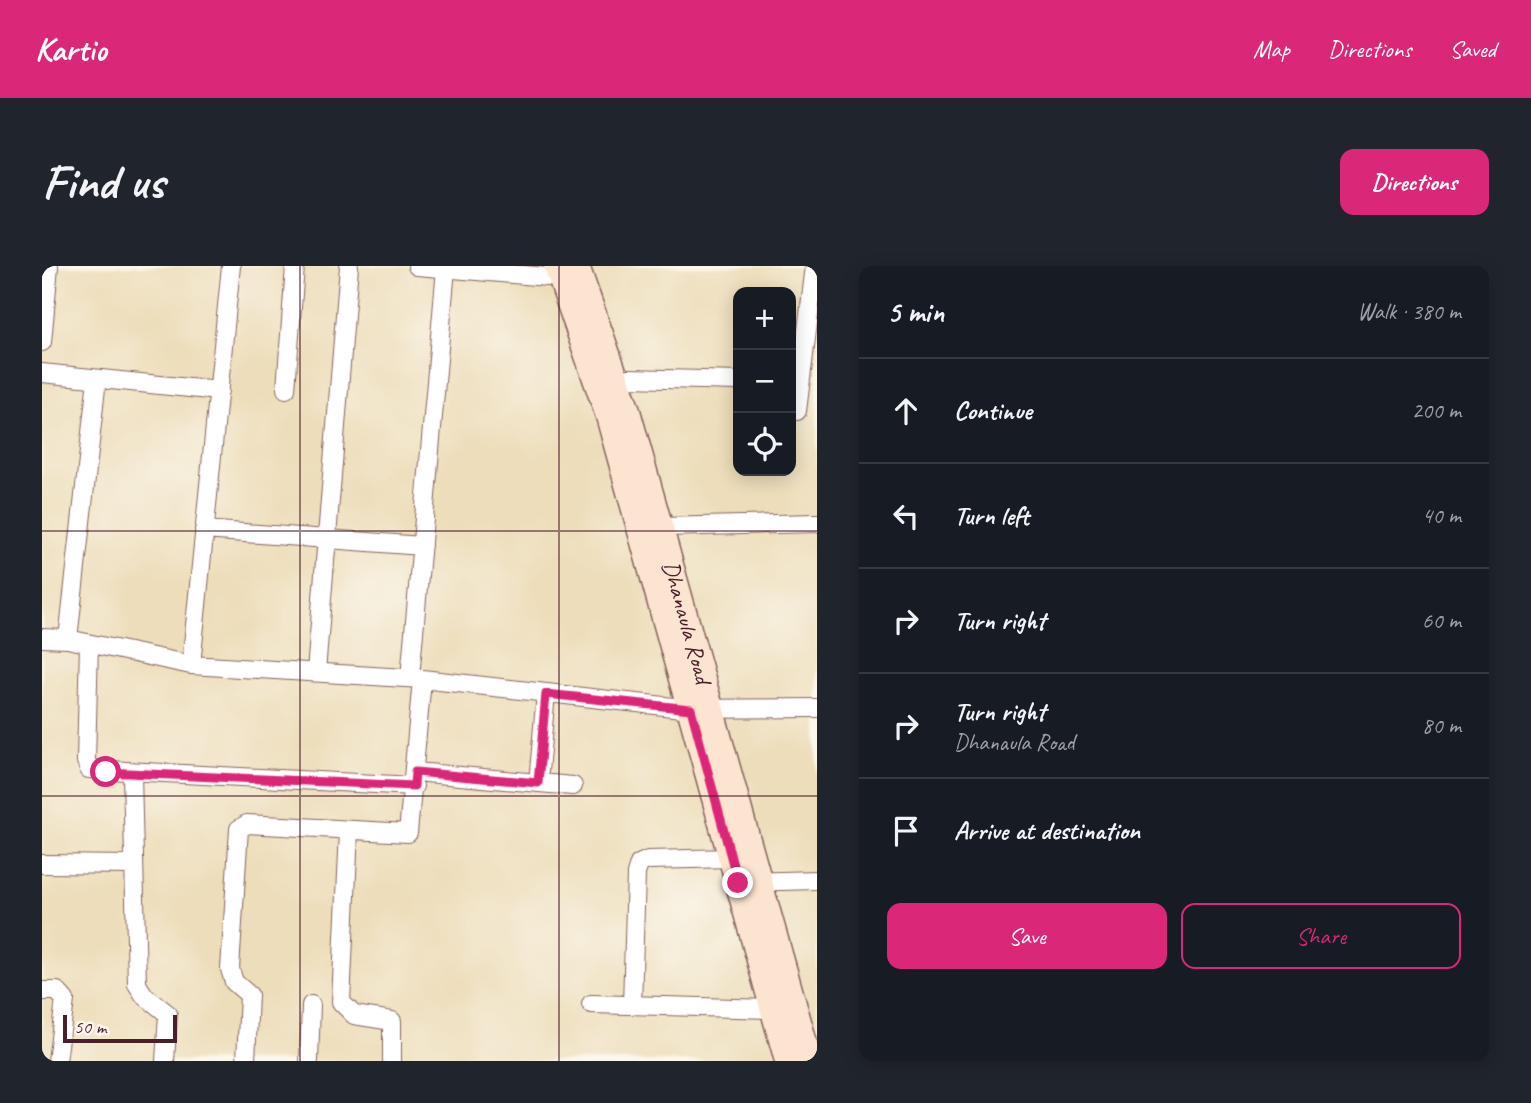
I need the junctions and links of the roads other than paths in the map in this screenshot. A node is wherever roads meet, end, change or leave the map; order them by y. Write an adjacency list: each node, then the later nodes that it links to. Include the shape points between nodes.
1 (50, 266): 9 (street)
2 (230, 266): 16 (street)
3 (295, 266): 15 (street)
4 (349, 266): 21 (street)
5 (417, 266): 7 (street)
6 (815, 266): 14 (street)
7 (446, 268): 8 (street); 22 (street)
8 (568, 272): 12 (street, Dhanaula Road)
9 (42, 342)
10 (42, 373): 11 (street)
11 (97, 379): 16 (street); 24 (street)
12 (606, 381): 13 (street); 19 (street, Dhanaula Road); 31 (street, Dhanaula Road)
13 (733, 381)
14 (796, 383): 17 (street)
15 (286, 389)
16 (219, 391): 20 (street)
17 (797, 411)
18 (817, 523): 19 (street)
19 (661, 527): 31 (street, Dhanaula Road)
20 (204, 530): 21 (street); 26 (street)
21 (327, 540): 22 (street); 27 (street)
22 (422, 546): 28 (street)
23 (42, 638): 24 (street)
24 (68, 639): 25 (street)
25 (89, 644): 26 (street); 32 (street, via 87,766 95,771)
26 (191, 665): 27 (street)
27 (316, 672): 28 (street)
28 (416, 679): 29 (street); 33 (street)
29 (546, 694): 31 (street); 34 (street)
30 (817, 708): 31 (street)
31 (702, 710): 37 (street, Dhanaula Road); 41 (street, Dhanaula Road)
32 (132, 773): 33 (street); 39 (street)
33 (414, 779): 34 (street); 36 (street, via 408,833)
34 (538, 783): 35 (street)
35 (573, 786)
36 (349, 831): 49 (street, via 247,824 239,829 230,969 234,982 249,995); 51 (street, via 341,1002 354,1015 392,1021)
37 (732, 858): 41 (street, Dhanaula Road); 45 (street, via 639,864)
38 (42, 864): 39 (street)
39 (134, 865): 48 (street, via 137,984 167,1014)
40 (817, 880): 41 (street)
41 (749, 882): 46 (street, Dhanaula Road); 53 (street, Dhanaula Road)
42 (42, 991): 47 (street, via 57,991 65,1000)
43 (591, 1004): 45 (street)
44 (311, 1005): 50 (street)
45 (632, 1005): 46 (street)
46 (773, 1009): 52 (street, Dhanaula Road)
47 (57, 1061)
48 (165, 1061)
49 (246, 1061)
50 (309, 1061)
51 (392, 1061)
52 (787, 1061)
53 (810, 1061)

